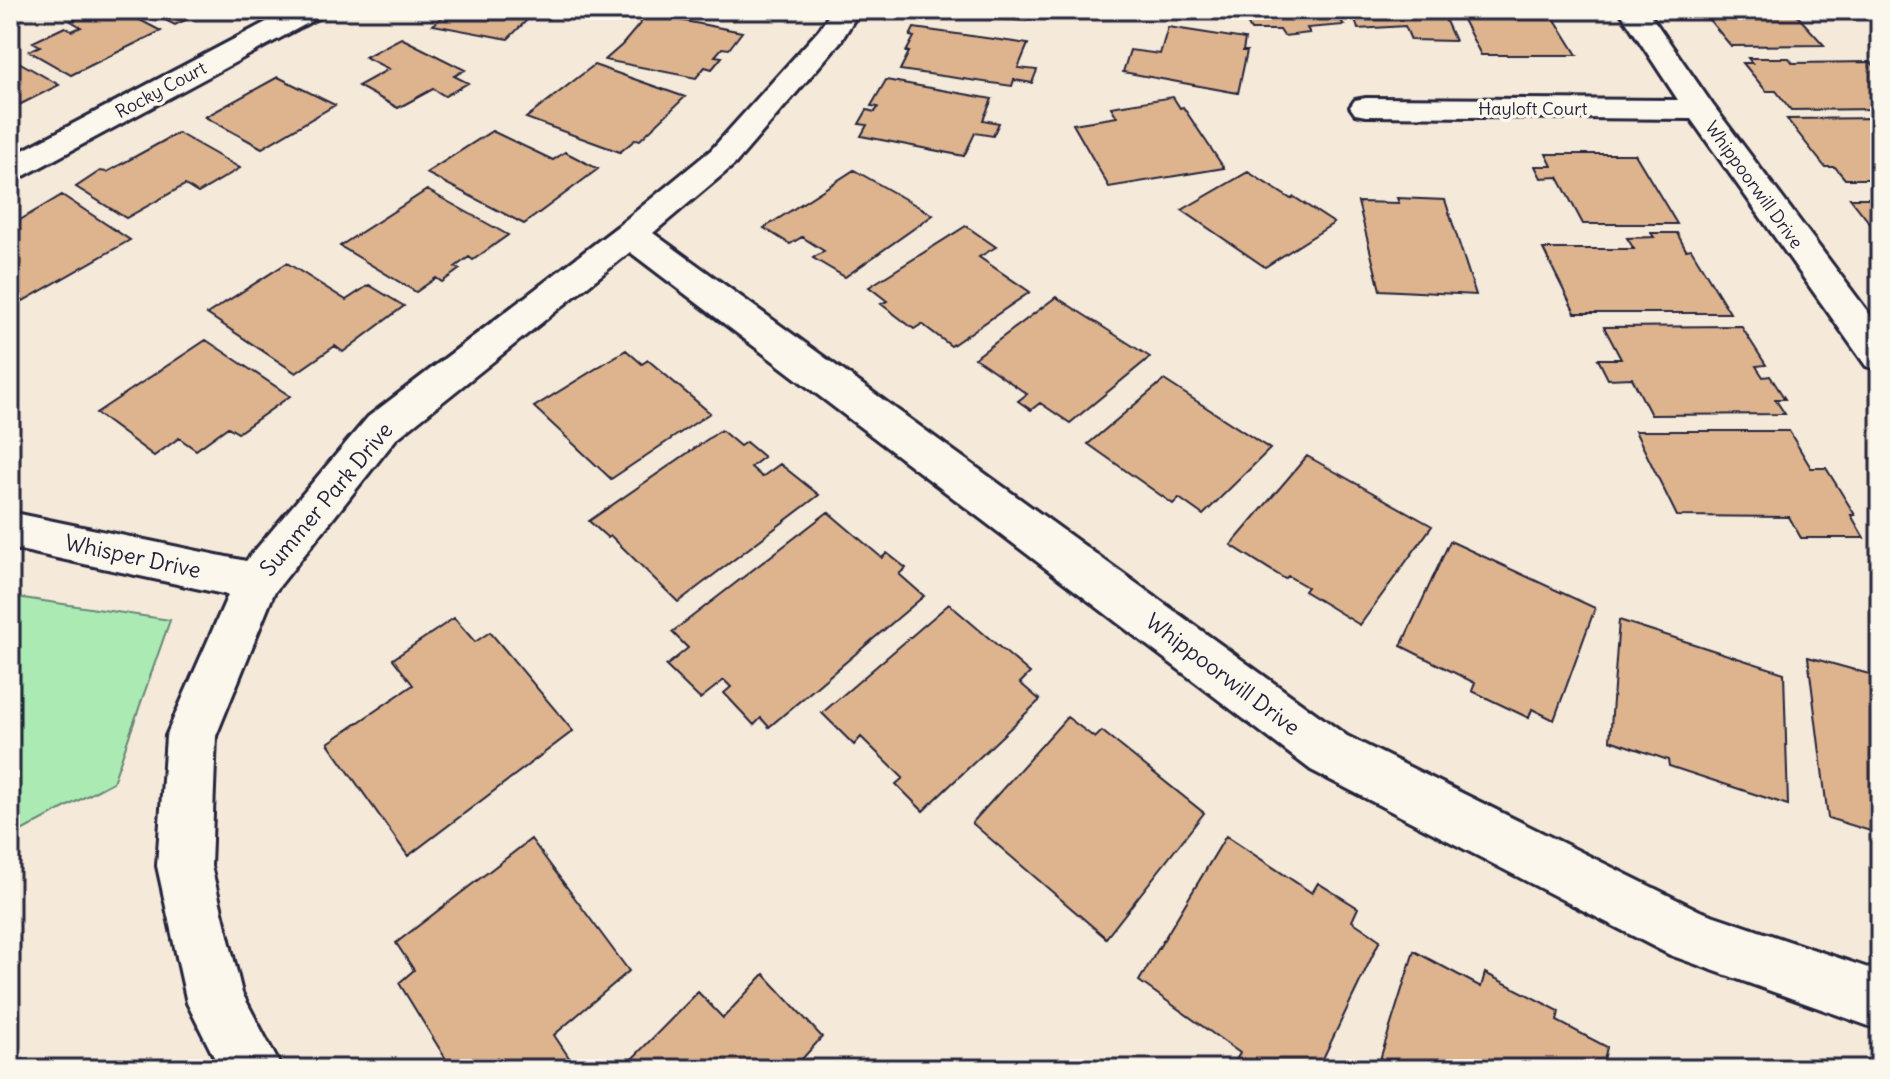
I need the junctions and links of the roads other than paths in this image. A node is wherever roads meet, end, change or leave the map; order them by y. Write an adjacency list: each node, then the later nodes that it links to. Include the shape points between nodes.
1 (311, 10): 6 (street, Rocky Court)
2 (846, 10): 7 (street, Summer Park Drive, via 831,35 723,157)
3 (1633, 10): 5 (street, Whippoorwill Drive)
4 (1366, 107): 5 (street, Hayloft Court)
5 (1700, 110): 8 (street, Whippoorwill Drive)
6 (10, 170)
7 (630, 234): 10 (street, Summer Park Drive, via 382,428); 11 (street, Whippoorwill Drive, via 1329,753 1690,935)
8 (1880, 356)
9 (10, 530): 10 (street, Whisper Drive)
10 (256, 582): 12 (street, Summer Park Drive, via 191,736 184,866 216,1003)
11 (1880, 1001)
12 (252, 1069)

